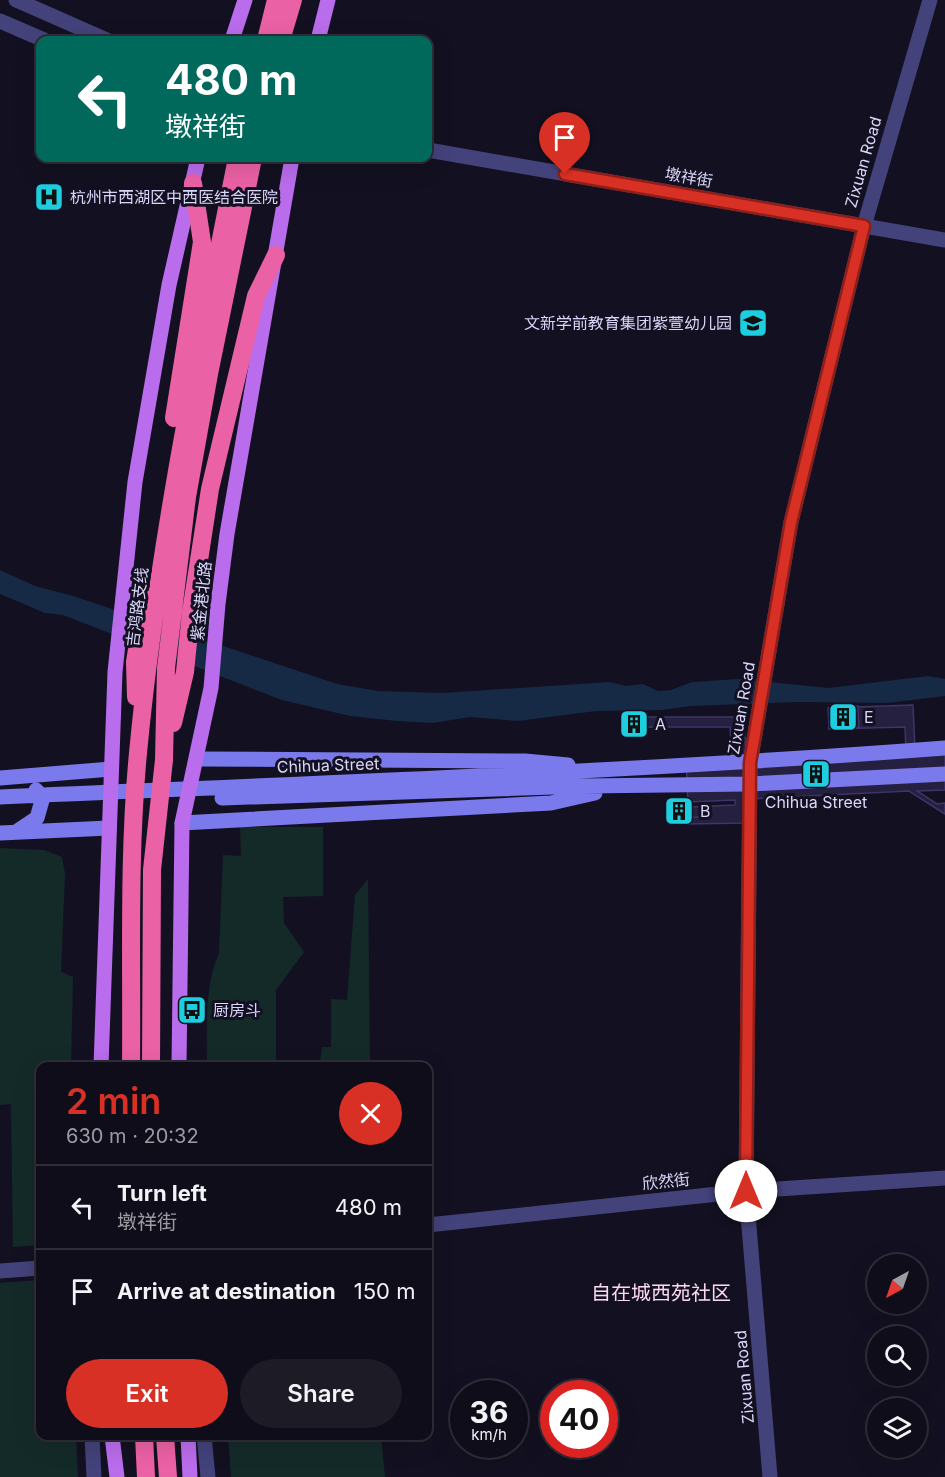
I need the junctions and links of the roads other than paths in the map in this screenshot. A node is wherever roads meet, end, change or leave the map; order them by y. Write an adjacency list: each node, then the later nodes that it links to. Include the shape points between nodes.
1 (16, 0): 8 (street)
2 (244, 0): 9 (main road)
3 (276, 0): 10 (highway)
4 (293, 0): 11 (highway)
5 (328, 0): 12 (main road)
6 (929, 2): 20 (street, Zixuan Road)
7 (0, 21): 13 (street)
8 (97, 36)
9 (233, 36)
10 (267, 36)
11 (282, 36)
12 (319, 36)
13 (36, 37)
14 (432, 151): 20 (street, 墩祥街)
15 (197, 162): 19 (main road)
16 (236, 162): 23 (highway, 吉鸿路支线)
17 (252, 162): 23 (highway, 吉鸿路支线)
18 (291, 162): 22 (main road, 紫金港北路)
19 (193, 183): 24 (highway, via 202,242); 30 (main road, via 169,285 136,470 116,656)
20 (864, 226): 21 (street, 墩祥街); 29 (street, Zixuan Road, via 791,522)
21 (945, 240)
22 (276, 255): 27 (main road, 紫金港北路, via 227,534 211,688); 28 (highway, via 256,296 210,489 185,672)
23 (216, 307): 24 (highway, 吉鸿路支线, via 171,500)
24 (159, 600): 25 (highway, 吉鸿路支线); 25 (highway)
25 (150, 664): 28 (highway, 吉鸿路支线); 45 (highway, 吉鸿路支线, via 138,754)
26 (945, 748): 29 (main road, Chihua Street)
27 (197, 759): 31 (main road, via 525,761); 39 (main road, 紫金港北路)
28 (164, 760): 46 (highway, 吉鸿路支线, via 152,870)
29 (750, 763): 31 (main road, Chihua Street); 35 (street, Zixuan Road)
30 (111, 769): 33 (main road); 40 (main road)
31 (619, 770): 34 (main road, Chihua Street)
32 (945, 774): 35 (main road, Chihua Street)
33 (3, 778): 41 (main road, via 28,782 43,797 37,818)
34 (581, 779): 36 (main road, Chihua Street); 37 (main road, Chihua Street); 38 (main road, Chihua Street)
35 (750, 784): 36 (main road, Chihua Street); 49 (street, Zixuan Road)
36 (622, 786): 39 (main road, via 551,803)
37 (0, 797)
38 (0, 805)
39 (182, 823): 47 (main road, 紫金港北路)
40 (109, 828): 41 (main road); 42 (main road)
41 (8, 832)
42 (101, 1042): 43 (street); 44 (main road)
43 (97, 1062)
44 (101, 1062)
45 (130, 1062)
46 (151, 1062)
47 (180, 1062)
48 (945, 1178): 49 (street, 欣然街)
49 (746, 1191): 50 (street, 欣然街); 65 (street, Zixuan Road)
50 (432, 1226)
51 (36, 1268): 52 (street)
52 (0, 1271)
53 (92, 1440): 59 (street)
54 (112, 1440): 60 (main road)
55 (144, 1440): 61 (highway)
56 (165, 1440): 62 (highway)
57 (188, 1440): 63 (main road)
58 (204, 1440): 64 (street)
59 (94, 1477)
60 (117, 1477)
61 (147, 1477)
62 (168, 1477)
63 (190, 1477)
64 (208, 1477)
65 (770, 1477)

